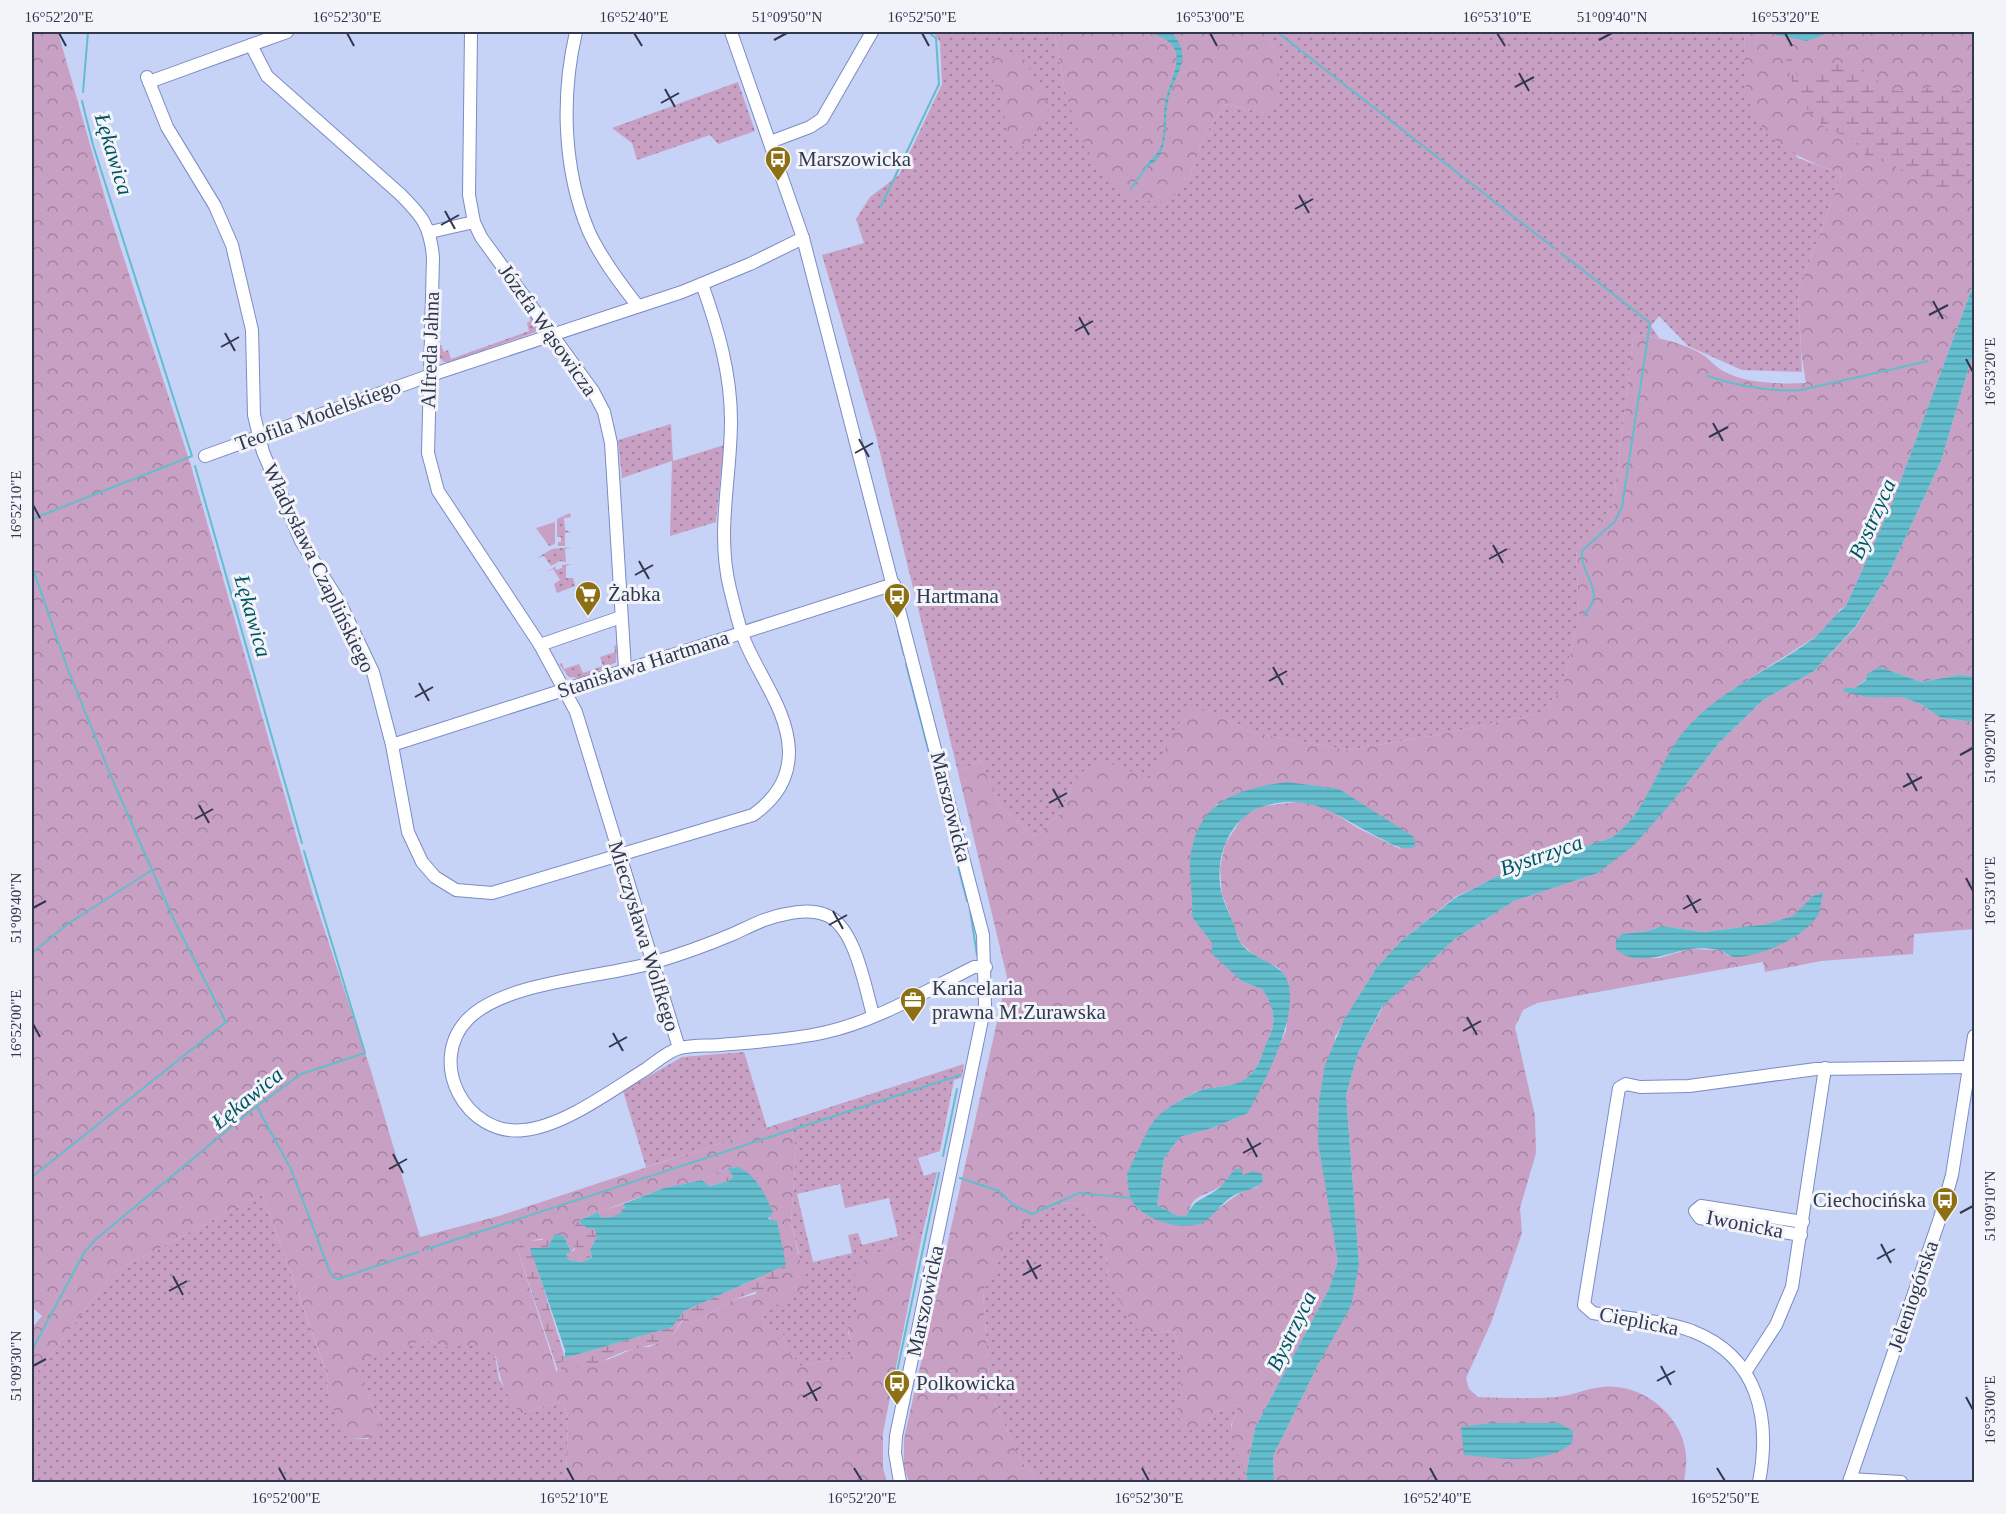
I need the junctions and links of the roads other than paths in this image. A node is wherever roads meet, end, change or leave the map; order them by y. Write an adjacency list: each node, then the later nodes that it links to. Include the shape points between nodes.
1 (287, 32): 6 (street)
2 (471, 32): 8 (street, Józefa Wąsowicza, via 469,195)
3 (576, 32): 12 (street, via 568,80 570,165 577,199 600,252)
4 (731, 32): 7 (street, Marszowicka)
5 (872, 32): 7 (street, via 822,119 810,128)
6 (254, 40): 9 (street, Alfreda Jahna, via 267,76 400,194); 15 (street, Władysława Czaplińskiego, via 148,79 167,127 215,206 232,245 252,330)
7 (770, 142): 10 (street, Marszowicka)
8 (474, 222): 9 (street); 13 (street, Józefa Wąsowicza)
9 (430, 232): 14 (street, Alfreda Jahna)
10 (803, 238): 11 (street, Teofila Modelskiego); 17 (street, Marszowicka)
11 (702, 284): 12 (street, Teofila Modelskiego); 19 (street, Władysława Czaplińskiego, via 723,349 730,392 724,546)
12 (637, 305): 13 (street, Teofila Modelskiego)
13 (553, 334): 14 (street, Teofila Modelskiego); 18 (street, Józefa Wąsowicza, via 593,392 606,423 614,479)
14 (431, 375): 15 (street, Teofila Modelskiego); 20 (street, Alfreda Jahna, via 428,453 438,491)
15 (258, 436): 16 (street, Teofila Modelskiego); 23 (street, Władysława Czaplińskiego, via 271,477 301,541 358,636 373,672)
16 (205, 456)
17 (894, 584): 19 (street, Stanisława Hartmana); 26 (street, Marszowicka, via 976,904)
18 (621, 617): 20 (street); 21 (street, Józefa Wąsowicza)
19 (742, 631): 21 (street, Stanisława Hartmana); 24 (street, Władysława Czaplińskiego, via 786,727 789,753 785,779 773,800 753,815)
20 (540, 645): 22 (street, Alfreda Jahna)
21 (625, 669): 22 (street, Stanisława Hartmana)
22 (566, 690): 23 (street, Stanisława Hartmana); 24 (street, Mieczysława Wolfkego)
23 (392, 745): 24 (street, Władysława Czaplińskiego, via 408,832 422,862 450,888 492,892)
24 (619, 854): 25 (street, Mieczysława Wolfkego)
25 (651, 963): 27 (street, via 764,920 807,911 826,915 839,922 848,934); 29 (street, Mieczysława Wolfkego); 29 (street, via 536,988 479,1010 455,1038 451,1057 453,1082 466,1107 481,1120 505,1130 526,1130 582,1108)
26 (986, 967): 27 (street, Mieczysława Wolfkego, via 974,967); 35 (street, Marszowicka, via 986,1005 896,1436)
27 (873, 1015): 29 (street, Mieczysława Wolfkego, via 823,1033)
28 (1974, 1039): 30 (street, Jeleniogórska)
29 (679, 1048)
30 (1970, 1067): 31 (street); 34 (street, Jeleniogórska, via 1952,1175 1940,1218)
31 (1825, 1068): 32 (street); 33 (street, Cieplicka, via 1667,1087 1626,1084 1616,1094 1584,1305 1593,1313 1699,1334)
32 (1802, 1228): 32 (street, Iwonicka, via 1701,1206 1695,1211 1700,1218); 33 (street, via 1785,1307)
33 (1746, 1371): 36 (street, Cieplicka, via 1765,1430)
34 (1849, 1481): 37 (street)
35 (900, 1482)
36 (1760, 1482)
37 (1902, 1482)

